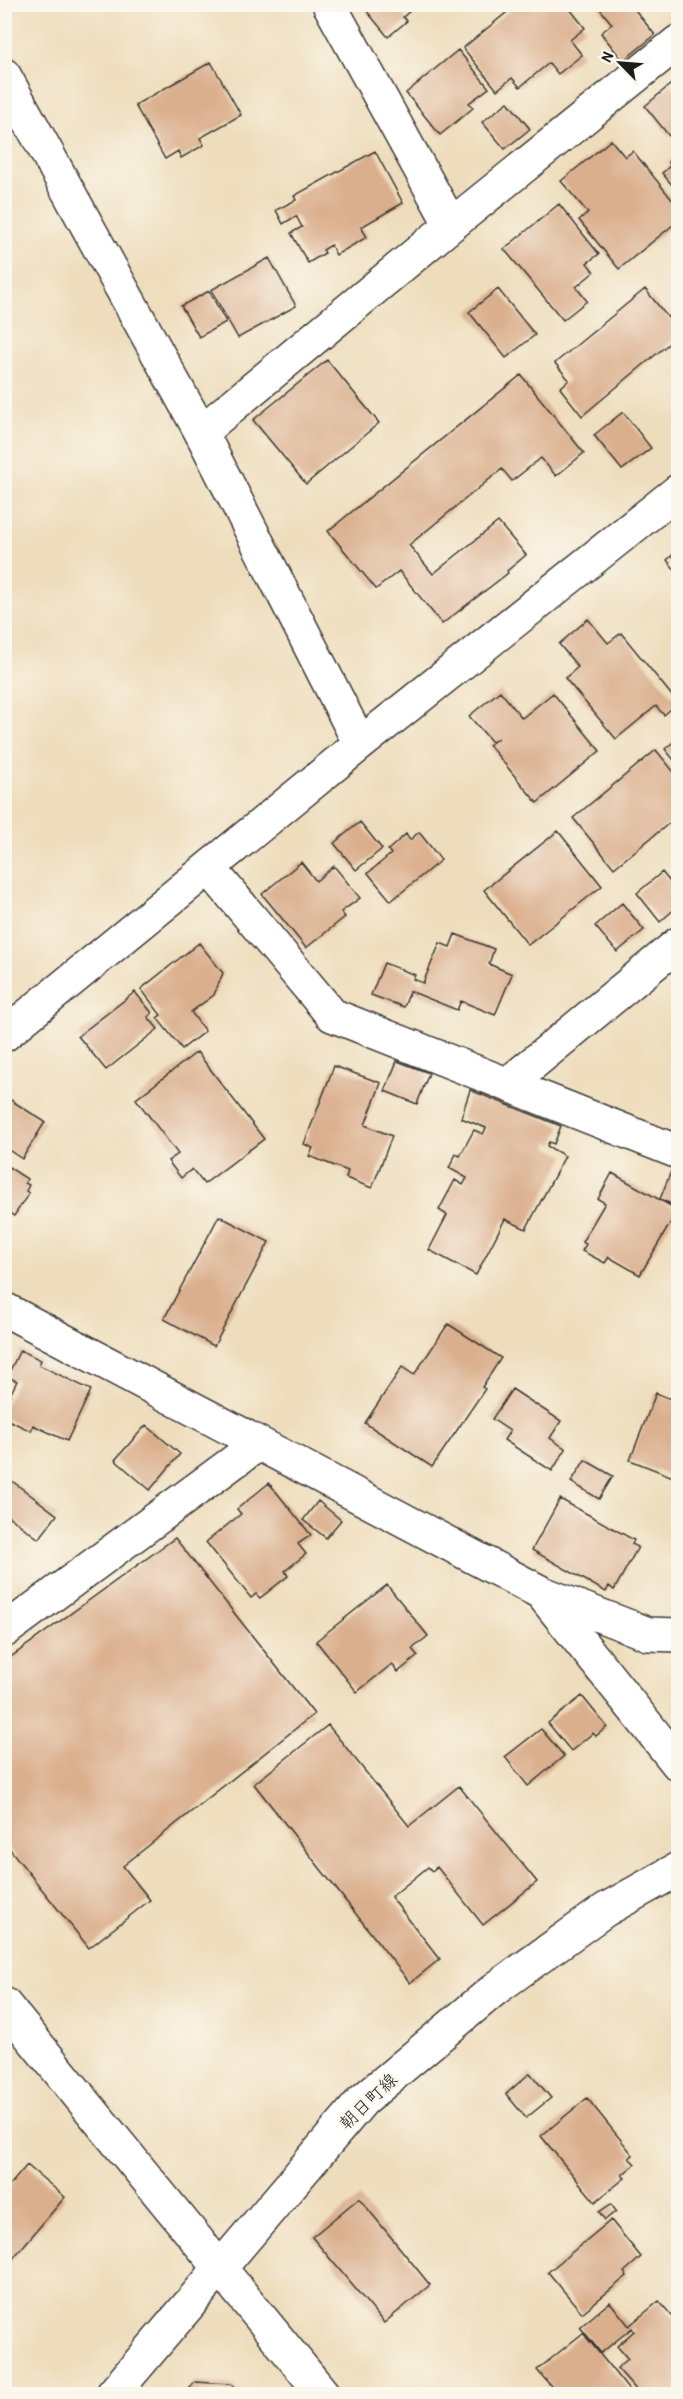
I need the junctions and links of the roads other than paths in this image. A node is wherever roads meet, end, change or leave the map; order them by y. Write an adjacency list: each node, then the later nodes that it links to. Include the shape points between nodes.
1 (329, 4): 4 (street)
2 (678, 42): 4 (street)
3 (4, 75): 5 (street)
4 (451, 225): 5 (street)
5 (201, 432): 7 (street)
6 (678, 490): 7 (street)
7 (360, 744): 8 (street)
8 (210, 869): 10 (street); 11 (street, via 332,1015)
9 (678, 945): 11 (street)
10 (4, 1035)
11 (509, 1083): 12 (street)
12 (678, 1152)
13 (4, 1309): 14 (street)
14 (258, 1444): 15 (street); 16 (street)
15 (542, 1593): 17 (street, via 648,1634); 18 (street)
16 (4, 1631)
17 (678, 1635)
18 (678, 1764)
19 (678, 1869): 21 (street, 朝日町線, via 605,1910 495,1989 362,2101)
20 (4, 2004): 21 (street)
21 (220, 2266): 22 (street, 朝日町線); 23 (street)
22 (113, 2394)
23 (323, 2394)

